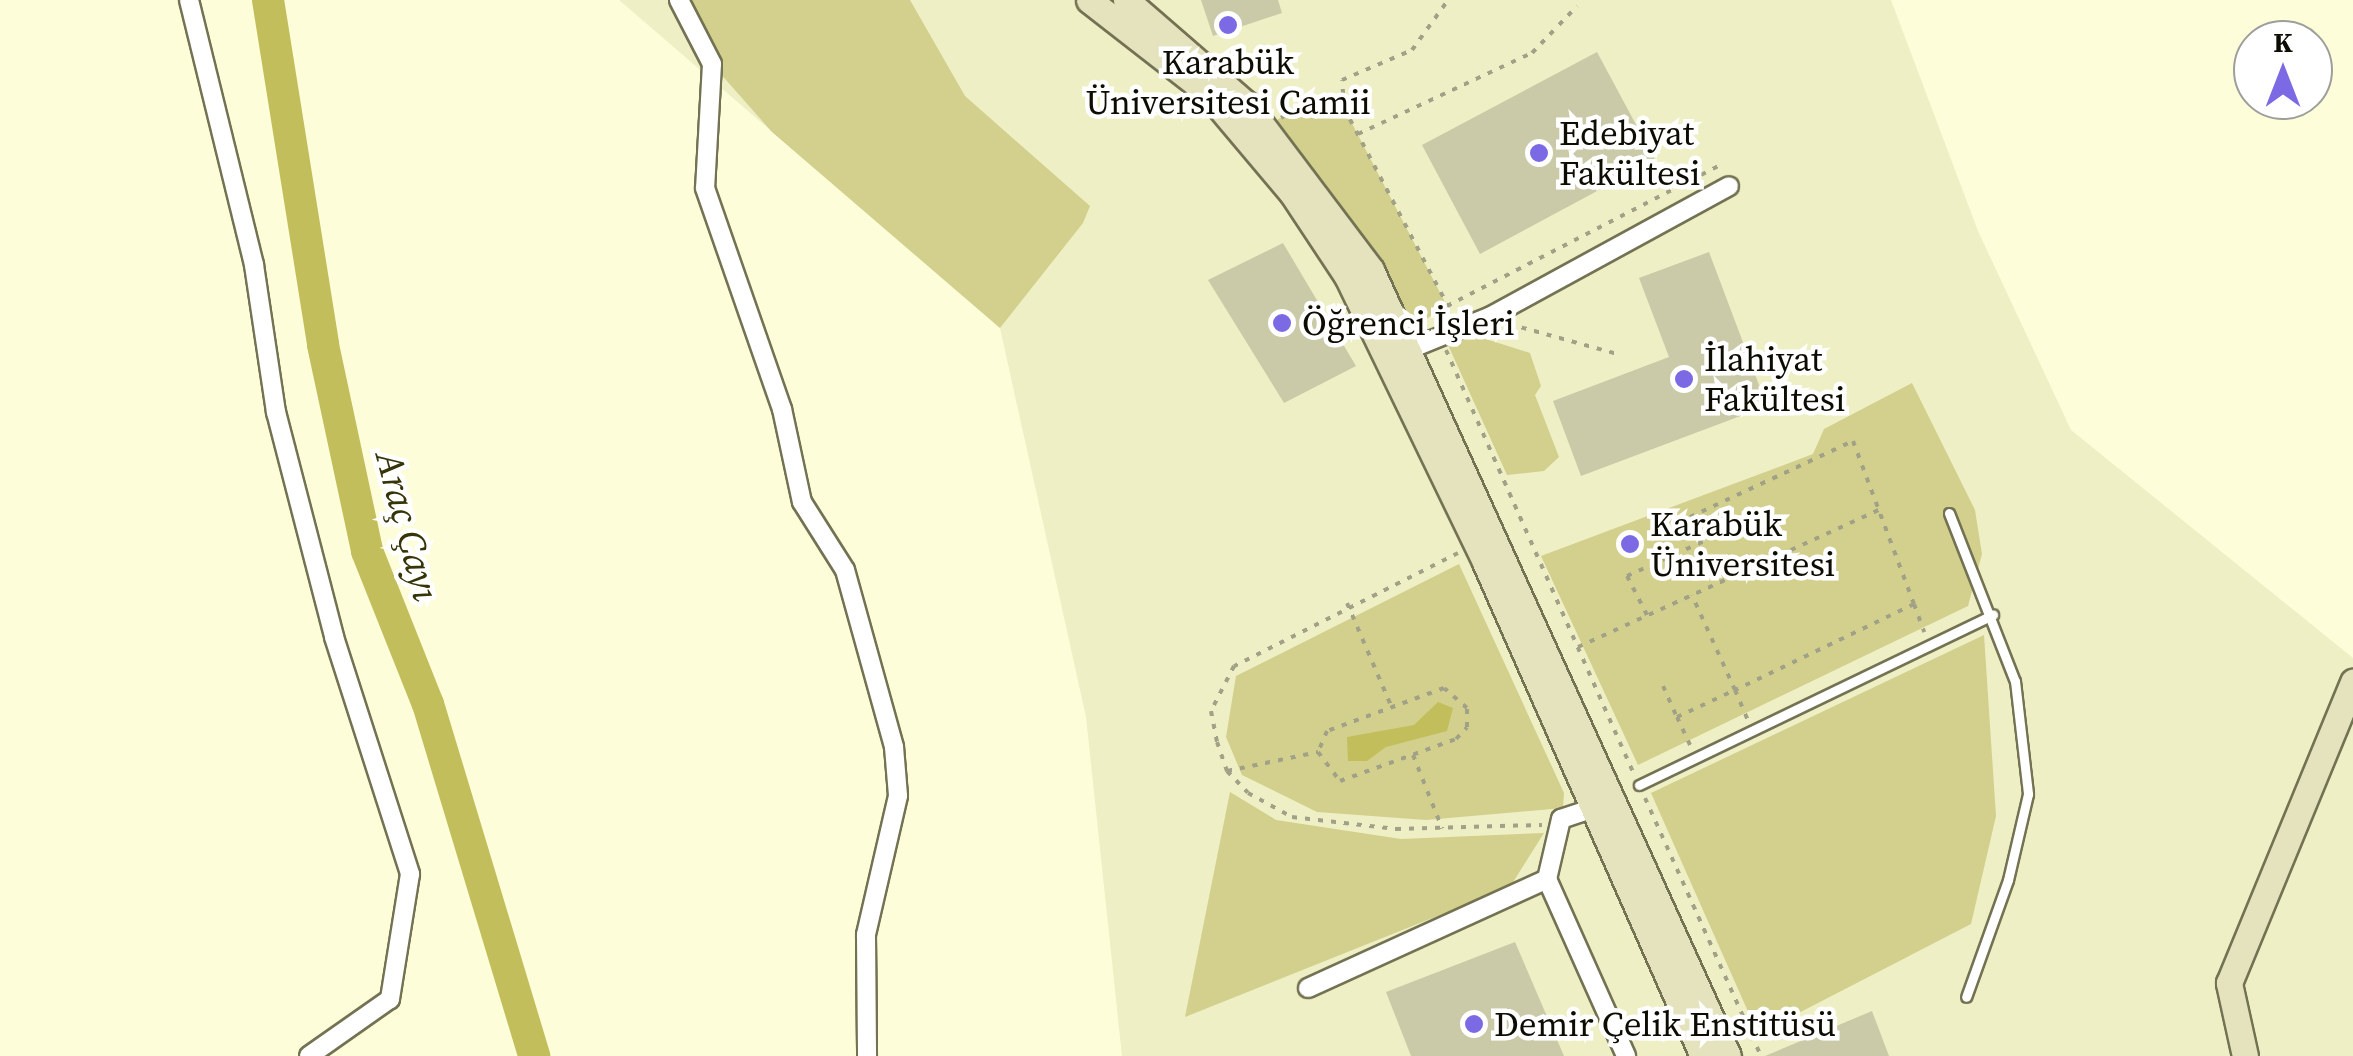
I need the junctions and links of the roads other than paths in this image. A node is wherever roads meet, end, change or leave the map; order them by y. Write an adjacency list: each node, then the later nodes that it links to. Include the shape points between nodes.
1 (189, 0): 15 (street, via 254,265 276,412 340,654 410,874 390,999)
2 (679, 0): 16 (street, via 712,64 705,188 777,392 802,502 845,570 894,747 898,796 866,934)
3 (1089, 0): 6 (main road, via 1206,92)
4 (1126, 0): 6 (main road, via 1246,104 1304,174 1370,270)
5 (1729, 186): 6 (street, via 1491,316)
6 (1399, 353): 11 (main road)
7 (1950, 514): 8 (lane)
8 (1993, 616): 10 (lane); 14 (lane, via 2014,681 2028,794 2008,880)
9 (2353, 682): 20 (main road, via 2229,982)
10 (1639, 785)
11 (1602, 806): 12 (street, via 1557,825); 18 (main road); 19 (main road)
12 (1547, 879): 13 (street); 17 (street)
13 (1308, 988)
14 (1966, 997)
15 (309, 1056)
16 (867, 1056)
17 (1626, 1056)
18 (1703, 1056)
19 (1728, 1056)
20 (2245, 1056)

